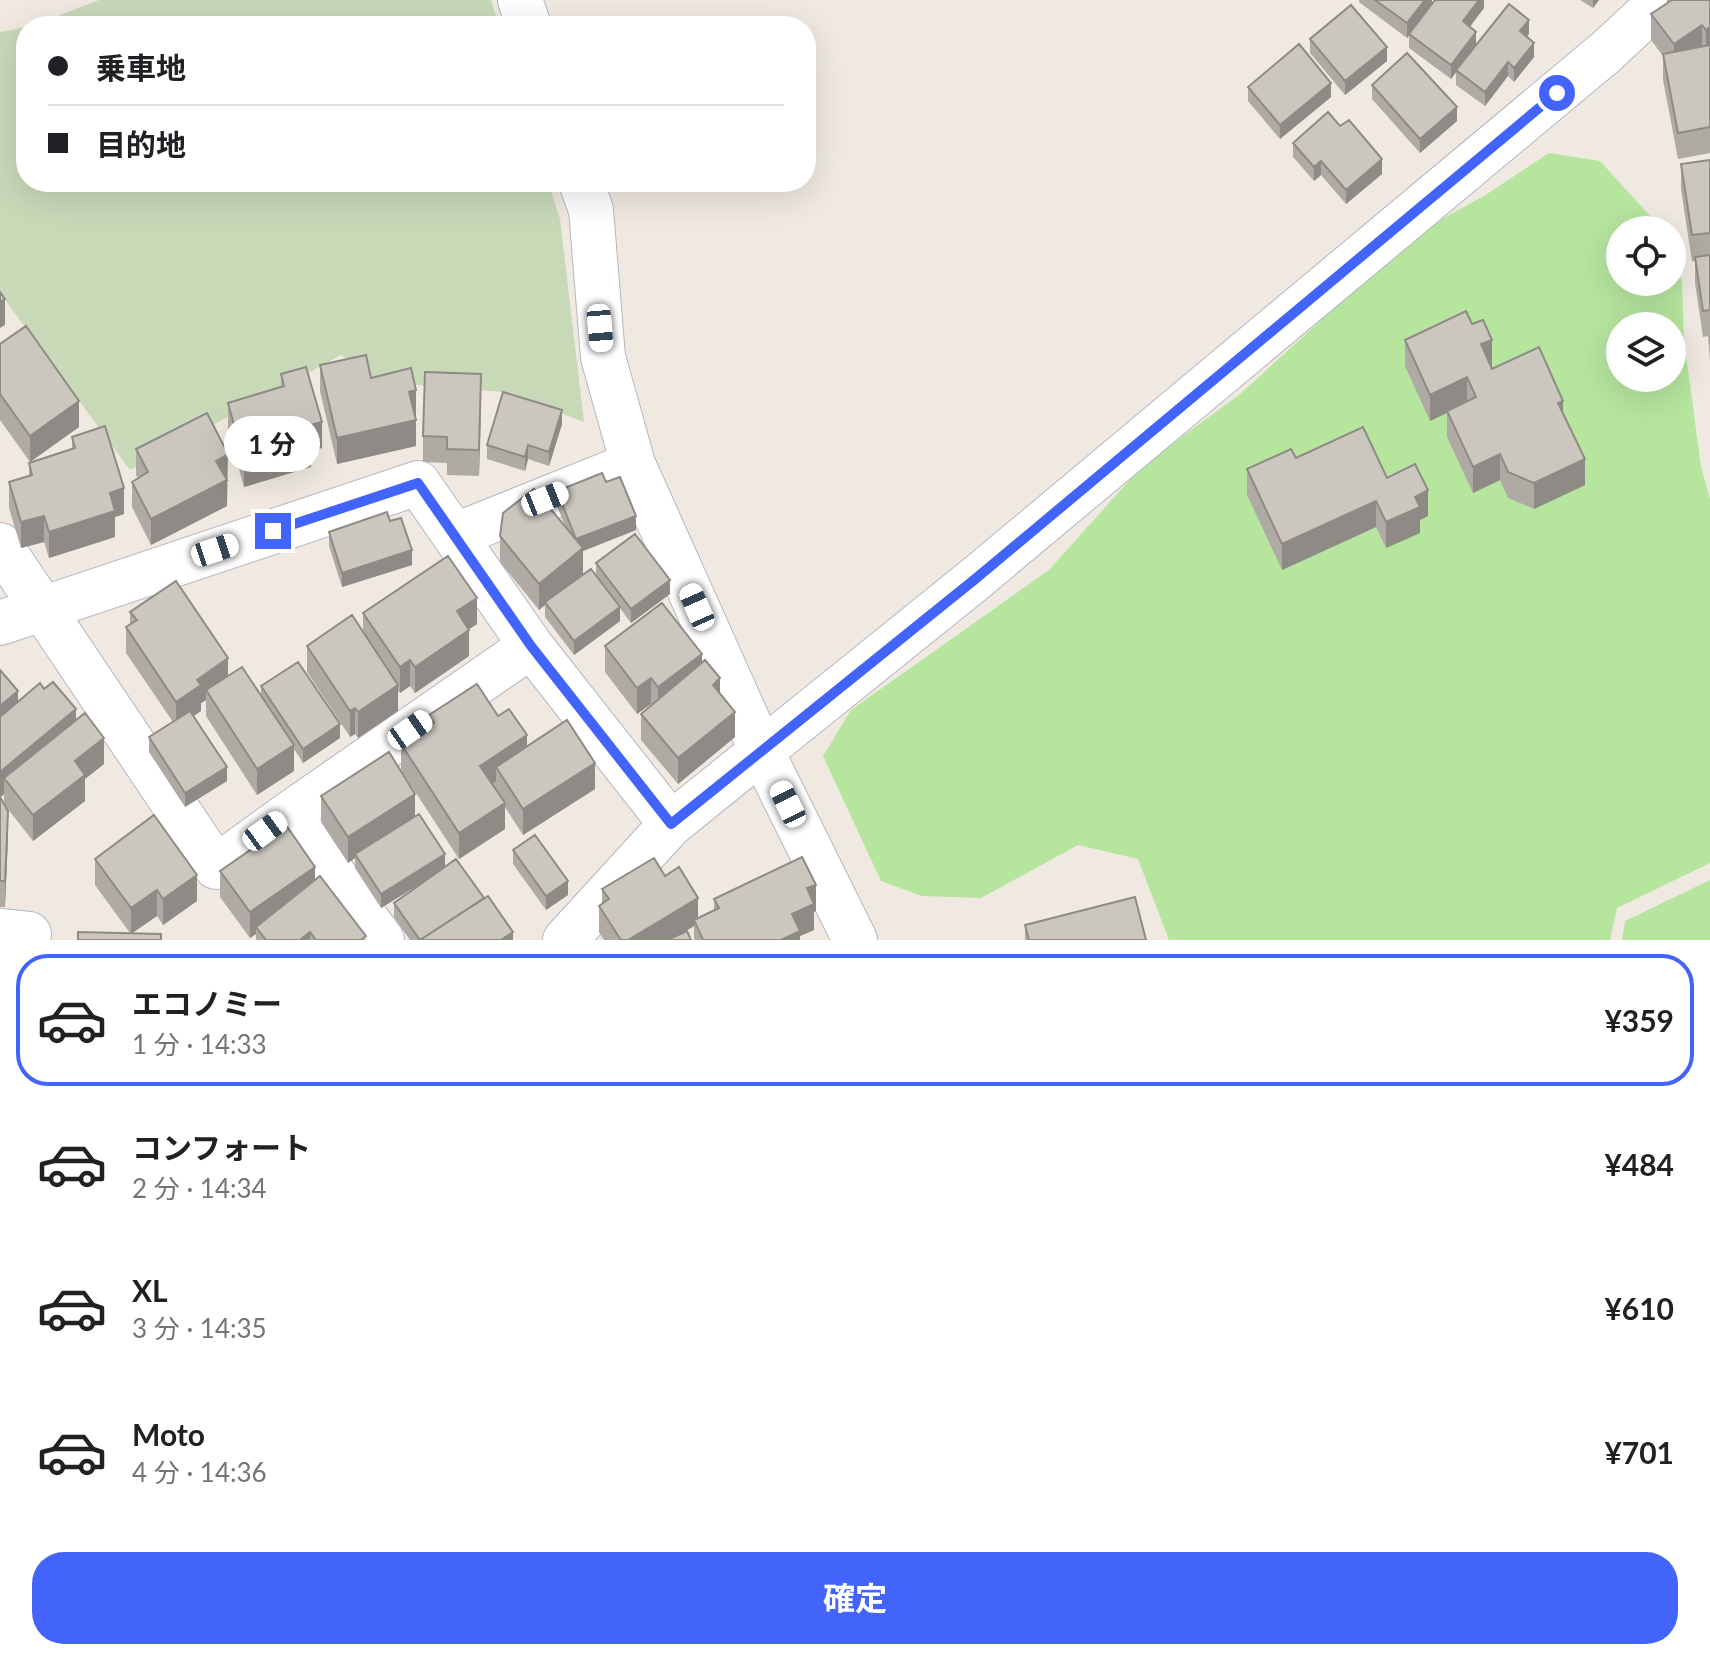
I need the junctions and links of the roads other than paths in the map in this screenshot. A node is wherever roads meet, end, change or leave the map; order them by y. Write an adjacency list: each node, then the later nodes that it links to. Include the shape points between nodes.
1 (1662, 0): 9 (street, via 987,570)
2 (585, 192): 3 (street, via 591,210 603,357)
3 (633, 464): 4 (street); 9 (street)
4 (456, 535): 6 (street, via 418,483); 8 (street)
5 (0, 545): 6 (street)
6 (42, 608): 7 (street); 10 (street, via 216,867)
7 (0, 623)
8 (531, 646): 10 (street); 11 (street)
9 (761, 750): 11 (street); 16 (street)
10 (289, 814): 14 (street)
11 (671, 824): 15 (street)
12 (0, 931): 13 (street, via 29,934)
13 (28, 940)
14 (382, 940)
15 (565, 940)
16 (855, 940)

